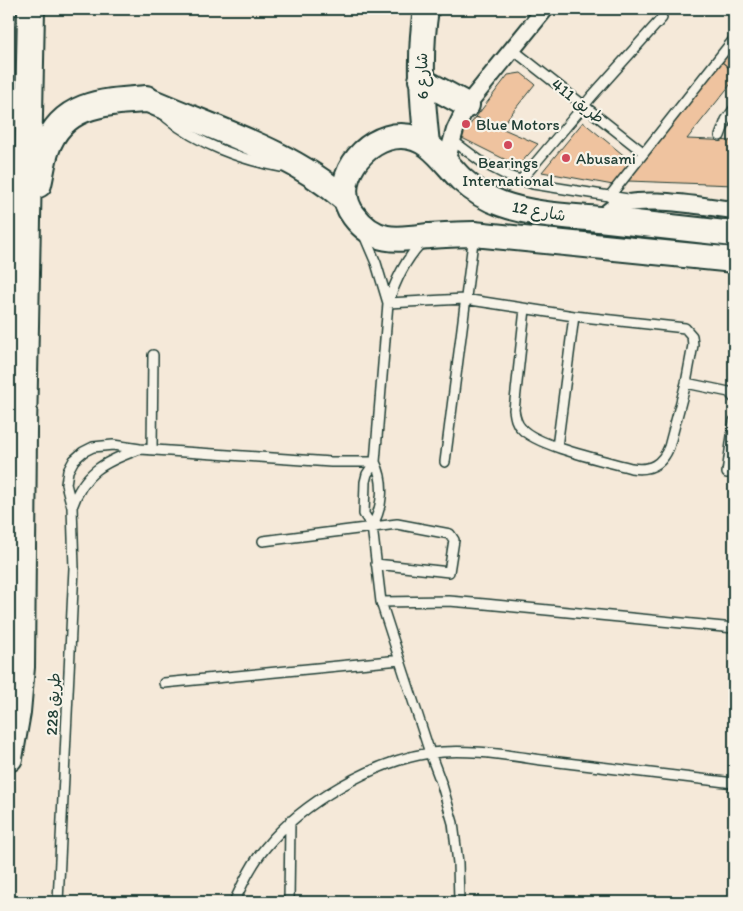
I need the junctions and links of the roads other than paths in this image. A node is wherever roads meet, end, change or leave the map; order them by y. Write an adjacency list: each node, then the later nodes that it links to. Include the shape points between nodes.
1 (31, 9): 21 (main road)
2 (426, 9): 7 (street, شارع 6)
3 (545, 9): 6 (street)
4 (662, 18): 10 (lane)
5 (734, 39): 15 (lane)
6 (512, 49): 9 (street); 10 (lane, طريق 411)
7 (421, 80): 9 (street); 13 (street, شارع 6)
8 (148, 99): 18 (street, شارع 12, via 306,170); 21 (main road, via 94,104 77,111 64,122 45,151 37,188)
9 (467, 105): 14 (street, via 459,118)
10 (584, 105): 15 (lane, طريق 411); 16 (lane)
11 (734, 109): 12 (lane)
12 (720, 136)
13 (427, 144): 14 (street, شارع 12); 18 (street, شارع 12, via 415,138 390,137 366,149 349,172)
14 (449, 151): 16 (lane); 22 (street, شارع 12, via 461,178 501,204 549,214)
15 (644, 153): 17 (lane)
16 (521, 180): 17 (lane)
17 (609, 197): 19 (lane)
18 (346, 200): 23 (street, شارع 12, via 350,212)
19 (645, 200): 20 (street); 22 (street, via 622,204)
20 (734, 210)
21 (26, 217): 51 (main road, via 21,667 18,712)
22 (600, 219): 25 (street, شارع 12)
23 (360, 224): 26 (street, شارع 12, via 390,240); 29 (lane)
24 (474, 234): 26 (street, شارع 12); 27 (street, شارع 12); 28 (lane)
25 (734, 234)
26 (426, 237): 29 (lane, via 405,264)
27 (734, 260)
28 (464, 299): 29 (lane); 30 (lane); 40 (lane)
29 (388, 303): 39 (lane)
30 (525, 309): 31 (lane); 36 (lane, via 515,419 526,434)
31 (574, 316): 33 (lane, via 685,328 694,340); 36 (lane)
32 (153, 355): 38 (lane)
33 (686, 383): 34 (lane, via 729,392); 36 (lane, via 666,456 659,464 641,470)
34 (734, 398)
35 (734, 421): 41 (lane)
36 (557, 447)
37 (140, 449): 38 (lane); 42 (lane, via 111,460 90,475); 42 (lane, طريق 228, via 113,445 93,447 83,452 68,471 66,484)
38 (152, 449): 39 (lane)
39 (375, 462): 43 (lane, via 381,476 381,490 379,514); 43 (lane, via 367,474 364,489 364,514)
40 (445, 462)
41 (727, 473)
42 (72, 507): 54 (lane, طريق 228, via 74,576)
43 (372, 526): 44 (lane); 45 (lane); 45 (lane, via 397,524 450,534 454,540 449,572)
44 (263, 541)
45 (376, 564): 46 (lane)
46 (381, 602): 47 (lane, via 449,601); 48 (lane)
47 (734, 628)
48 (400, 660): 49 (lane); 50 (lane)
49 (164, 683)
50 (430, 753): 52 (lane, via 475,752); 53 (lane, via 387,764 349,782); 57 (lane, via 453,823)
51 (9, 758)
52 (734, 783)
53 (290, 821): 55 (lane, via 265,847 245,877); 56 (lane)
54 (58, 902)
55 (234, 902)
56 (289, 902)
57 (458, 902)

